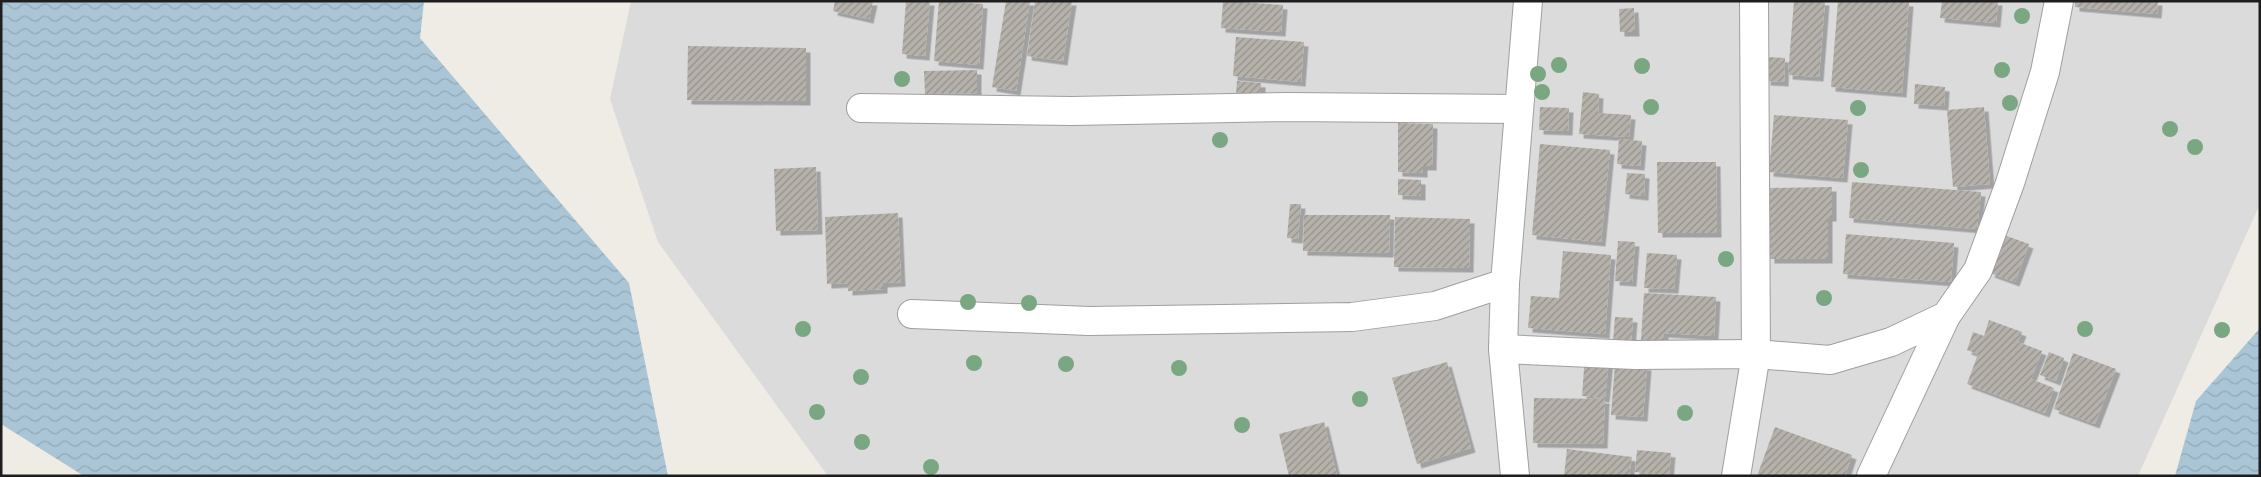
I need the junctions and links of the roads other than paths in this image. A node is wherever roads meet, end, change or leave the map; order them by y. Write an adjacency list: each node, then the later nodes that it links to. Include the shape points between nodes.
1 (1528, 1): 5 (street)
2 (1754, 1): 10 (street)
3 (2059, 1): 8 (street, via 2046,72 2010,183 1978,270)
4 (861, 108): 5 (street, via 1072,111 1287,107)
5 (1518, 109): 6 (street)
6 (1505, 283): 7 (street, via 1435,306 1352,316 1089,321); 9 (street)
7 (912, 314)
8 (1946, 316): 10 (street, via 1891,342 1830,360); 13 (street)
9 (1502, 349): 10 (street, via 1636,355); 11 (street)
10 (1756, 354): 12 (street)
11 (1515, 476)
12 (1736, 476)
13 (1871, 476)

